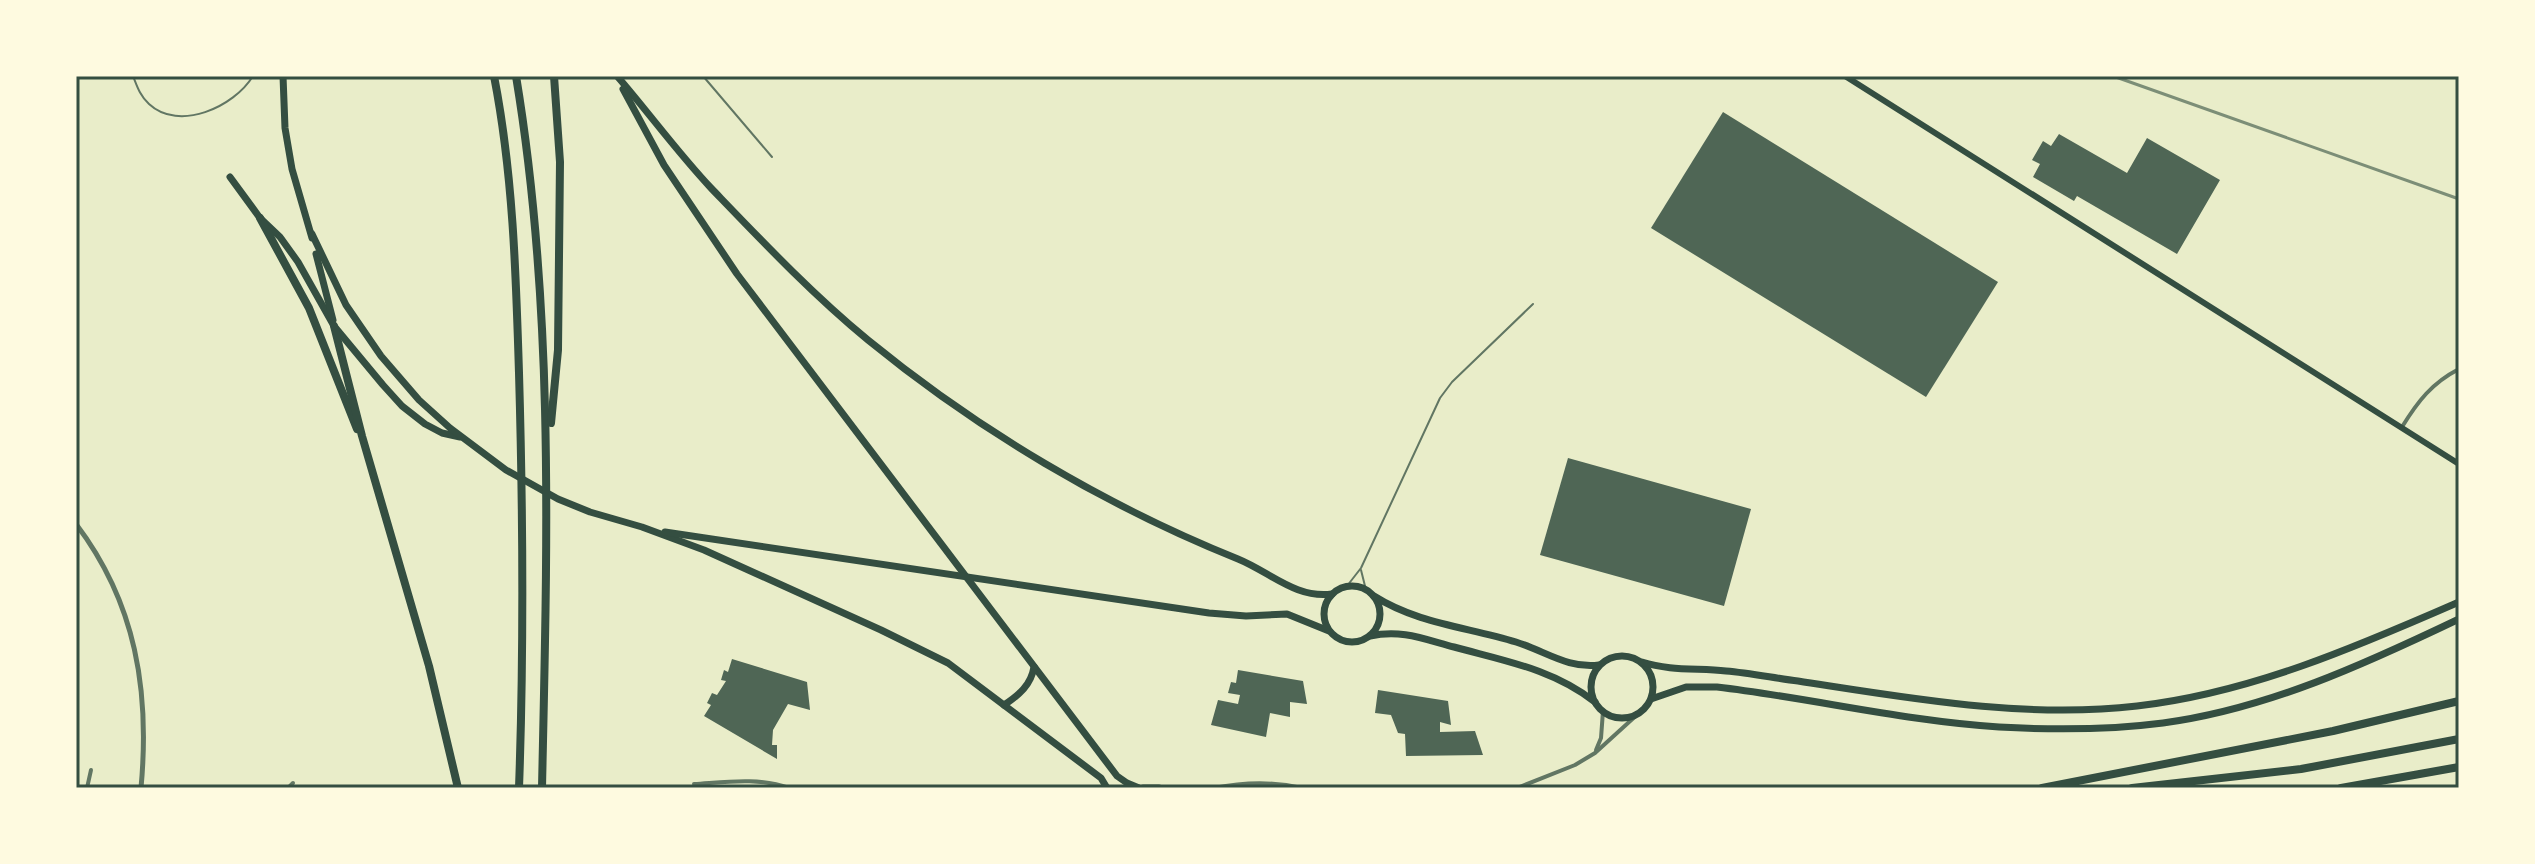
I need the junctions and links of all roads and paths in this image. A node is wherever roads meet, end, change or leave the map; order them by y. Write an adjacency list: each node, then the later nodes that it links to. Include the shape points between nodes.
1 (133, 76): 2 (lane, via 149,104 162,113 187,116 223,104)
2 (253, 76)
3 (283, 76): 13 (main road, via 292,169)
4 (494, 76): 52 (highway, via 510,189 521,449)
5 (516, 76): 20 (highway, via 531,188)
6 (554, 76): 20 (highway, via 560,162 558,350)
7 (617, 76): 27 (main road, via 708,185 791,269 868,340 971,416 1156,524 1306,594); 35 (main road, via 664,165 737,274)
8 (703, 76): 10 (lane)
9 (1845, 76): 17 (main road)
10 (772, 157)
11 (230, 177): 12 (main road)
12 (260, 218): 15 (main road, via 298,262); 18 (highway, via 309,308)
13 (312, 234): 15 (main road); 19 (main road, via 346,305 381,356 419,400)
14 (1533, 304): 24 (lane, via 1440,398)
15 (334, 326): 18 (highway); 19 (main road, via 402,406 442,433)
16 (2459, 369): 17 (street, via 2422,395)
17 (2402, 427): 21 (main road)
18 (362, 436): 51 (highway, via 429,666)
19 (463, 437): 23 (main road, via 533,486 590,512)
20 (548, 458): 53 (highway)
21 (2459, 464)
22 (76, 524): 49 (street, via 109,576 134,646 145,714)
23 (642, 527): 31 (main road, via 1209,613 1287,614); 39 (main road, via 881,630 948,663)
24 (1361, 568): 25 (lane); 26 (lane)
25 (1347, 586): 26 (main road); 27 (main road)
26 (1366, 590): 28 (main road)
27 (1332, 594): 31 (main road, via 1324,612)
28 (1374, 596): 32 (main road, via 1379,621); 34 (main road, via 1409,615 1518,643 1567,664)
29 (2459, 602): 33 (main road, via 2294,669 2136,706 1983,706)
30 (2459, 619): 36 (main road, via 2302,687 2161,723 1999,727 1717,687 1686,687)
31 (1329, 631): 32 (main road, via 1344,641)
32 (1370, 636): 38 (main road, via 1407,633 1517,663 1567,682)
33 (1642, 662): 34 (main road, via 1625,655); 36 (main road, via 1651,675)
34 (1599, 665): 38 (main road, via 1591,690)
35 (1034, 667): 39 (main road, via 1025,689); 56 (main road, via 1117,776)
36 (1651, 699): 41 (main road)
37 (2459, 701): 61 (highway)
38 (1595, 702): 40 (main road)
39 (1004, 705): 55 (main road, via 1101,778)
40 (1603, 711): 41 (main road, via 1623,718); 43 (street)
41 (1639, 713): 43 (street)
42 (2459, 739): 62 (highway, via 2301,769)
43 (1595, 753): 60 (street)
44 (2459, 767): 63 (highway)
45 (91, 770): 48 (street)
46 (293, 783): 50 (street)
47 (694, 784): 54 (street, via 772,782)
48 (87, 788)
49 (141, 788)
50 (288, 788)
51 (458, 788)
52 (519, 788)
53 (542, 788)
54 (789, 788)
55 (1107, 788)
56 (1141, 788): 57 (main road)
57 (1159, 788)
58 (1214, 788): 59 (street, via 1256,782)
59 (1302, 788)
60 (1517, 788)
61 (2042, 788)
62 (2132, 788)
63 (2341, 788)

